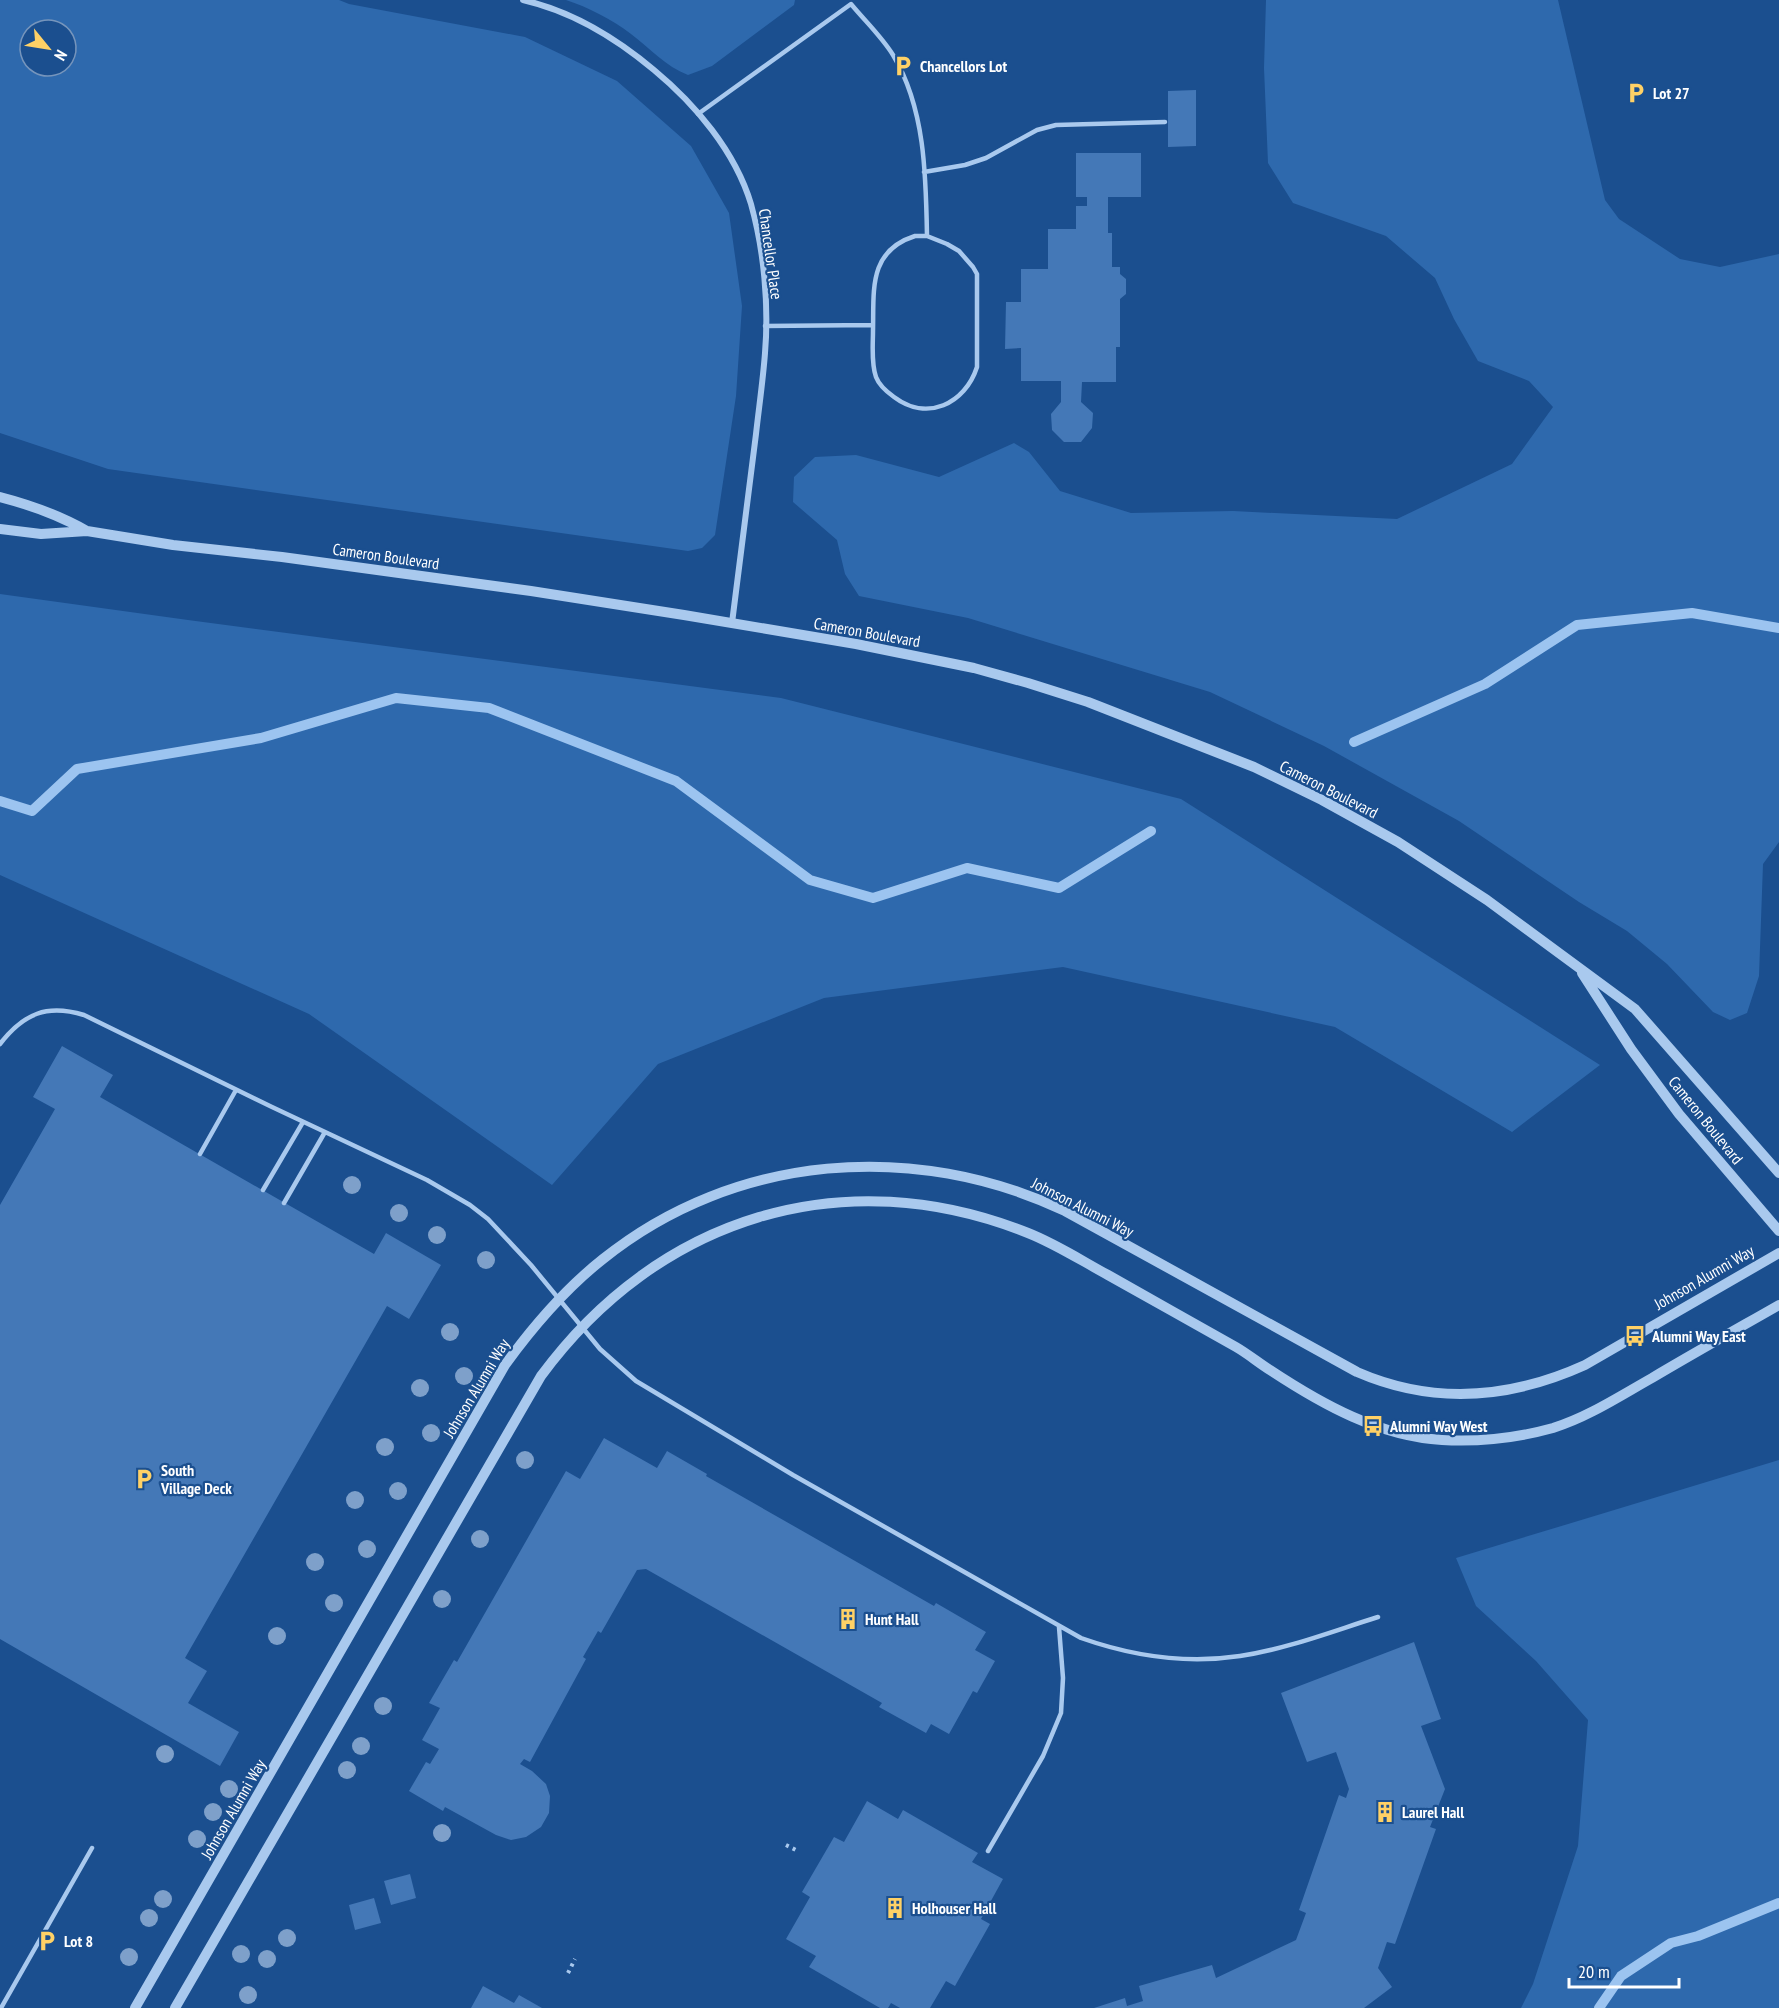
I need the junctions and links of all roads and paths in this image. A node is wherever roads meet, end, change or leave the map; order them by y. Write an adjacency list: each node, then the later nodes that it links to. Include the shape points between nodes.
1 (523, 0): 2 (street, Chancellor Place, via 565,13 611,38 666,80)
2 (698, 114): 4 (lane, via 851,4 891,52 903,73 920,131); 6 (street, Chancellor Place, via 730,157 750,203 761,260)
3 (1165, 122): 4 (lane, via 1056,125 1036,130 986,158)
4 (924, 172): 5 (lane)
5 (927, 236): 7 (lane, via 903,240 883,259 873,283); 7 (lane, via 958,251 977,274 978,359 973,379 958,397 935,409 923,410 901,402 877,378)
6 (765, 326): 7 (lane); 11 (street, Chancellor Place)
7 (873, 326)
8 (0, 497): 10 (street, Cameron Boulevard, via 33,506)
9 (0, 529): 10 (street, Cameron Boulevard, via 41,534)
10 (87, 531): 11 (street, Cameron Boulevard, via 531,591)
11 (732, 623): 12 (street, Cameron Boulevard, via 925,658 1017,680 1088,702 1210,749 1322,800 1398,842 1487,900)
12 (1574, 964): 18 (street, Cameron Boulevard, via 1635,1009); 21 (street, Cameron Boulevard, via 1679,1114)
13 (0, 1044): 14 (lane, via 15,1026 39,1012 69,1011)
14 (236, 1090): 15 (lane); 17 (lane)
15 (303, 1122): 16 (lane); 19 (lane)
16 (325, 1132): 20 (lane); 23 (lane, via 470,1205 488,1219)
17 (200, 1154)
18 (1779, 1173)
19 (263, 1190)
20 (284, 1203)
21 (1779, 1231)
22 (1779, 1253): 23 (street, Johnson Alumni Way, via 1577,1369 1525,1387 1470,1394 1420,1390 1369,1377 1043,1200 972,1177 914,1168 851,1166 811,1170 734,1188 647,1228 605,1258)
23 (558, 1300): 25 (lane); 35 (street, Johnson Alumni Way, via 505,1365)
24 (1779, 1305): 25 (street, via 1582,1416 1527,1434 1470,1440 1423,1439 1349,1417 1241,1350 1047,1241 964,1212 916,1204 868,1201 798,1207 741,1222 667,1257 619,1292)
25 (581, 1327): 27 (lane, via 622,1370 655,1393); 36 (street, via 532,1389)
26 (1378, 1617): 27 (lane, via 1281,1647 1217,1659 1127,1651 1081,1638)
27 (1059, 1626): 31 (lane, via 1064,1678 1061,1713 1043,1756)
28 (786, 1845): 30 (path)
29 (92, 1848): 34 (lane)
30 (796, 1850)
31 (988, 1851)
32 (575, 1959): 33 (path)
33 (568, 1973)
34 (1, 2008)
35 (135, 2008)
36 (175, 2008)

